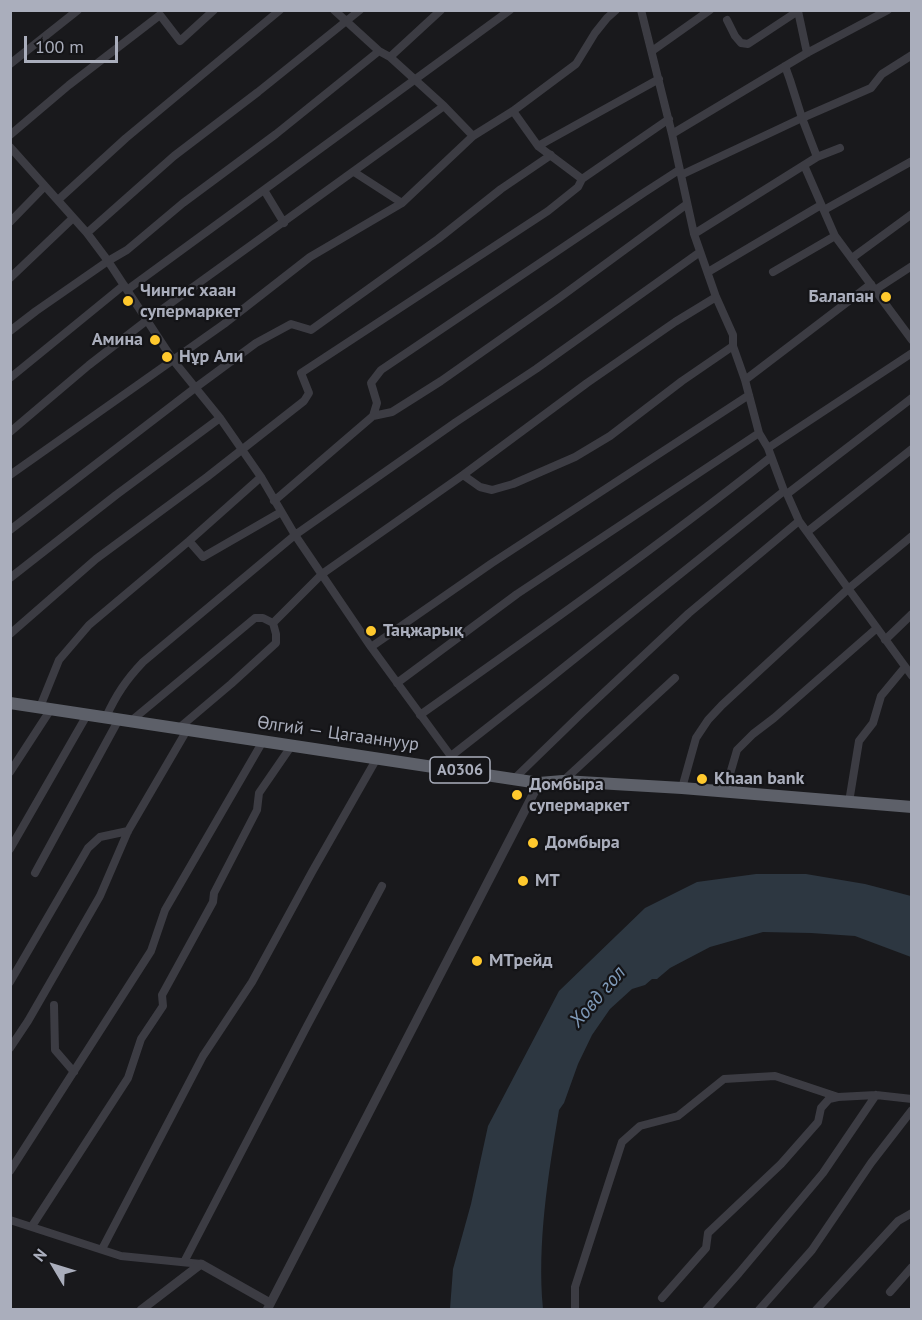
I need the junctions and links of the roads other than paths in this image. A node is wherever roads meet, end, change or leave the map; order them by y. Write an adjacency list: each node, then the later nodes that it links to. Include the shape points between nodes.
1 (78, 10): 20 (street)
2 (214, 10): 29 (street, via 180,40 160,15)
3 (280, 10): 43 (street)
4 (334, 10): 14 (street)
5 (360, 10): 14 (street)
6 (441, 10): 19 (street)
7 (510, 10): 23 (street)
8 (616, 10): 25 (street, via 595,33 576,64)
9 (641, 10): 16 (street)
10 (710, 10): 16 (street)
11 (888, 10): 17 (street)
12 (798, 11): 13 (street, via 748,44 741,43); 17 (street)
13 (727, 20)
14 (347, 21): 15 (street); 51 (street, via 174,156)
15 (379, 51): 19 (street); 56 (street)
16 (652, 51): 22 (street)
17 (807, 53): 21 (street)
18 (912, 55): 26 (street, via 882,74 871,88)
19 (390, 57): 23 (street)
20 (10, 64)
21 (784, 66): 26 (street); 28 (street)
22 (659, 79): 27 (street); 31 (street)
23 (414, 80): 24 (street); 42 (street)
24 (444, 106): 30 (street); 38 (street)
25 (513, 111): 30 (street); 31 (street)
26 (802, 118): 35 (street); 39 (street)
27 (669, 119): 28 (street); 40 (street)
28 (672, 134): 39 (street)
29 (10, 135)
30 (473, 136): 44 (street)
31 (538, 146): 34 (street)
32 (840, 148): 35 (street)
33 (12, 152): 41 (street)
34 (551, 155): 40 (street); 72 (street, via 311,330 291,324 256,343)
35 (817, 157): 37 (street)
36 (912, 161): 46 (street)
37 (804, 165): 46 (street); 52 (street)
38 (354, 172): 44 (street); 50 (street)
39 (680, 173): 45 (street); 75 (street, via 645,192 381,370 371,383 377,403)
40 (582, 178): 80 (street, via 578,187 548,211 301,373 309,393 304,401)
41 (45, 186): 43 (street); 49 (street)
42 (264, 190): 50 (street); 61 (street)
43 (58, 200): 48 (street)
44 (402, 203): 69 (street, via 310,257)
45 (687, 204): 52 (street); 75 (street, via 441,381 392,412)
46 (822, 207): 53 (street); 58 (street)
47 (912, 214): 55 (street)
48 (74, 218): 51 (street); 60 (street)
49 (10, 222)
50 (284, 223): 64 (street)
51 (87, 233): 56 (street)
52 (694, 234): 54 (street)
53 (835, 236): 55 (street); 59 (street)
54 (700, 252): 58 (street); 92 (street)
55 (852, 258): 62 (street)
56 (108, 261): 61 (street); 65 (street)
57 (912, 266): 62 (street)
58 (708, 272): 63 (street)
59 (773, 272)
60 (10, 278)
61 (126, 287): 64 (street); 70 (street)
62 (873, 287): 66 (street); 71 (street)
63 (716, 297): 67 (street, via 733,335); 84 (street, via 587,383)
64 (146, 321): 69 (street); 77 (street)
65 (10, 331)
66 (912, 340)
67 (733, 346): 71 (street); 84 (street, via 575,457 492,490)
68 (912, 353): 79 (street)
69 (172, 360): 72 (street); 83 (street)
70 (10, 378)
71 (745, 380): 73 (street)
72 (195, 388): 76 (street); 90 (street)
73 (749, 395): 78 (street); 103 (street)
74 (912, 398): 86 (street)
75 (373, 416): 87 (street)
76 (220, 418): 80 (street); 96 (street)
77 (10, 432)
78 (759, 433): 79 (street); 107 (street, via 517,594)
79 (768, 448): 82 (street)
80 (242, 449): 85 (street); 101 (street, via 96,559)
81 (912, 449): 91 (street)
82 (771, 458): 86 (street); 111 (street, via 593,593)
83 (10, 475)
84 (463, 475): 95 (street)
85 (261, 477): 87 (street); 94 (street)
86 (785, 493): 89 (street); 116 (street)
87 (274, 501): 88 (street)
88 (280, 512): 92 (street); 94 (street, via 203,557)
89 (799, 521): 91 (street); 120 (street, via 689,613)
90 (10, 530)
91 (807, 532): 97 (street)
92 (295, 535): 95 (street); 112 (street, via 143,662 116,696)
93 (912, 536): 97 (street)
94 (189, 541): 109 (street, via 89,625 58,660)
95 (322, 574): 99 (street); 103 (street)
96 (10, 578)
97 (848, 589): 100 (street); 123 (street, via 708,720 696,738)
98 (912, 614): 102 (street)
99 (273, 623): 112 (street, via 255,618); 113 (street, via 276,643)
100 (877, 628): 102 (street); 124 (street, via 738,750)
101 (10, 634)
102 (885, 640): 104 (street)
103 (371, 646): 107 (street)
104 (905, 667): 105 (street); 125 (street, via 881,696 873,723 859,741)
105 (912, 676)
106 (675, 678): 121 (street)
107 (397, 683): 111 (street)
108 (10, 703): 109 (highway, Өлгий — Цагааннуур / A0306)
109 (46, 708): 110 (highway, Өлгий — Цагааннуур / A0306); 119 (street)
110 (87, 715): 112 (highway, Өлгий — Цагааннуур / A0306); 128 (street)
111 (420, 715): 116 (street)
112 (119, 719): 113 (highway, Өлгий — Цагааннуур / A0306); 129 (street)
113 (183, 729): 114 (highway, Өлгий — Цагааннуур / A0306); 127 (street)
114 (263, 741): 115 (highway, Өлгий — Цагааннуур / A0306); 134 (street, via 165,910 151,951)
115 (292, 745): 117 (highway, Өлгий — Цагааннуур / A0306); 142 (street, via 260,793 257,810 214,893 213,903 162,995 163,1006 141,1039 128,1078)
116 (451, 756): 118 (street)
117 (377, 758): 118 (highway, Өлгий — Цагааннуур / A0306); 143 (street, via 252,982 203,1056)
118 (461, 770): 120 (highway, Өлгий — Цагааннуур / A0306)
119 (10, 772)
120 (515, 778): 122 (highway, Өлгий — Цагааннуур / A0306)
121 (563, 781): 122 (highway, Өлгий — Цагааннуур / A0306); 123 (highway, Өлгий — Цагааннуур / A0306)
122 (539, 783): 149 (street)
123 (682, 788): 124 (highway, Өлгий — Цагааннуур / A0306)
124 (725, 791): 125 (highway, Өлгий — Цагааннуур / A0306)
125 (849, 802): 126 (highway, Өлгий — Цагааннуур / A0306)
126 (912, 807)
127 (128, 831): 131 (street, via 100,837 88,848); 133 (street, via 100,896)
128 (10, 849)
129 (35, 873)
130 (382, 886): 144 (street)
131 (10, 982)
132 (54, 1005): 134 (street, via 55,1050)
133 (10, 1048)
134 (74, 1072): 139 (street)
135 (876, 1095): 136 (street); 137 (street); 152 (street, via 823,1173)
136 (838, 1097): 148 (street, via 829,1099 818,1122 782,1164 708,1233 706,1248); 151 (street, via 775,1076 724,1079 678,1116 640,1126 622,1142 575,1287)
137 (912, 1098)
138 (912, 1110): 153 (street, via 812,1250)
139 (10, 1171)
140 (912, 1213): 154 (street, via 897,1221)
141 (10, 1220): 142 (street)
142 (32, 1226): 143 (street)
143 (102, 1249): 144 (street, via 121,1256)
144 (184, 1262): 145 (street)
145 (201, 1264): 149 (street); 150 (street)
146 (912, 1266): 147 (street)
147 (890, 1292)
148 (662, 1298)
149 (268, 1306)
150 (141, 1310)
151 (575, 1310)
152 (706, 1310)
153 (759, 1310)
154 (816, 1310)

